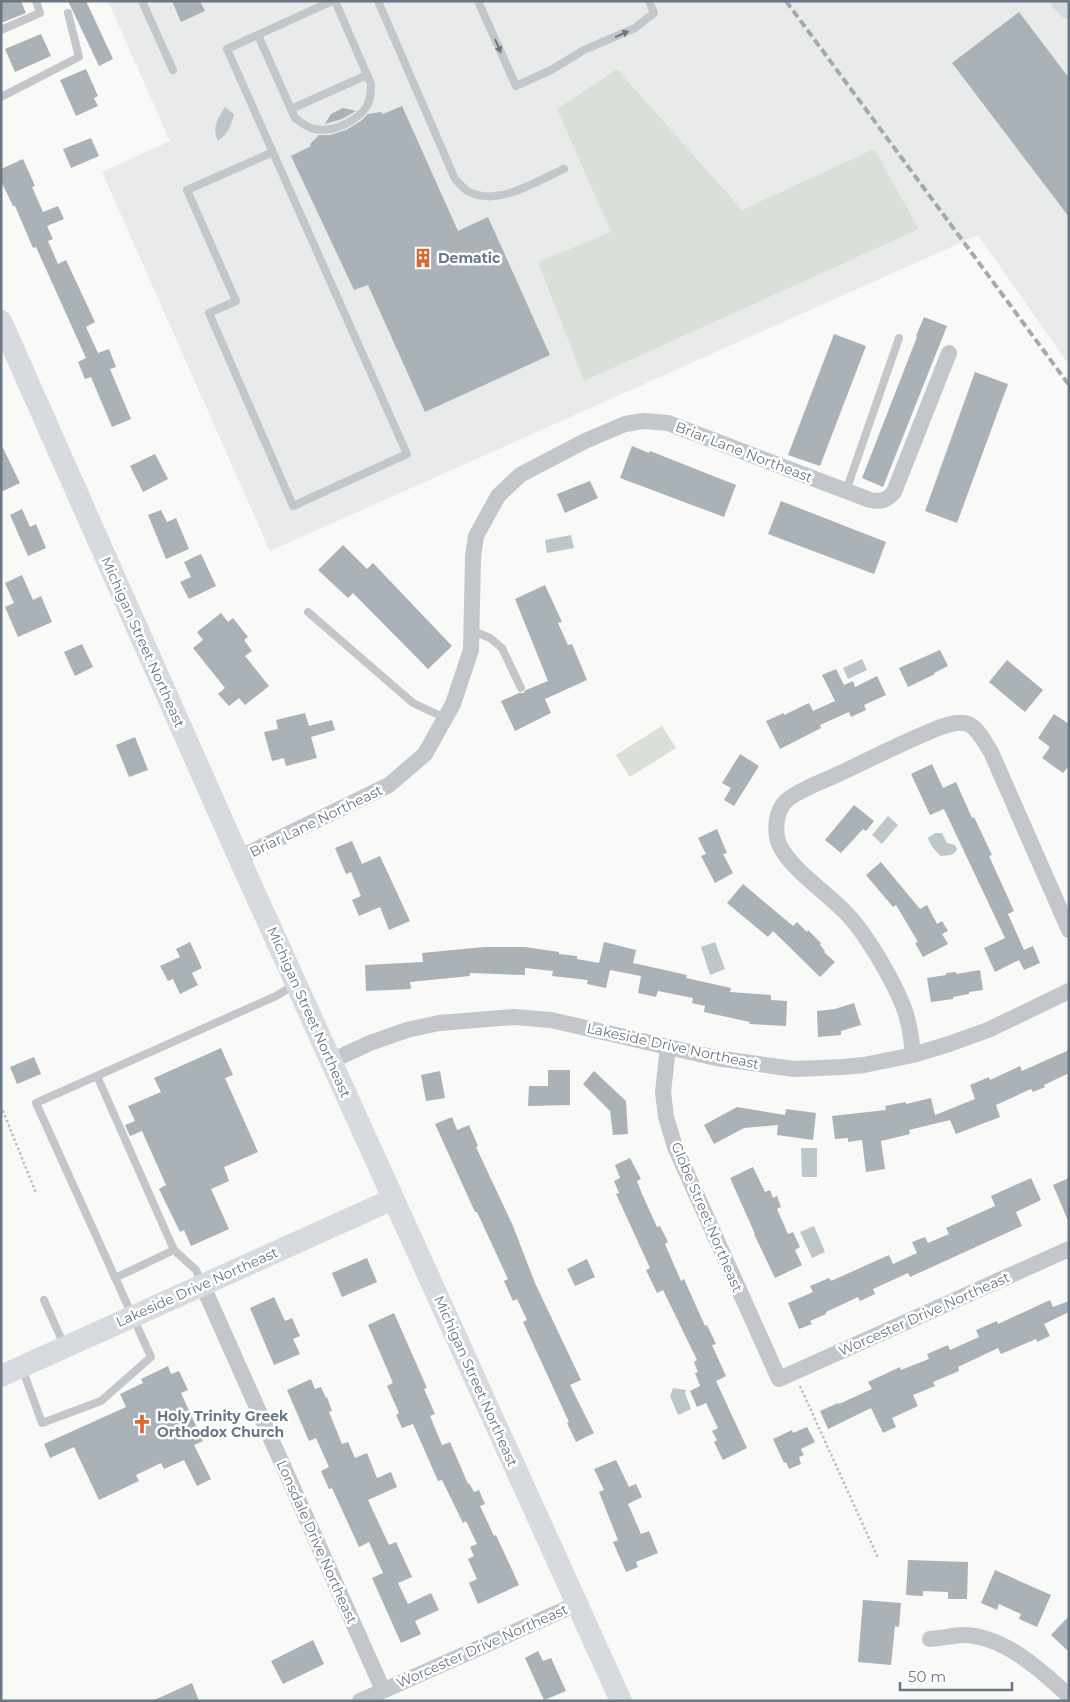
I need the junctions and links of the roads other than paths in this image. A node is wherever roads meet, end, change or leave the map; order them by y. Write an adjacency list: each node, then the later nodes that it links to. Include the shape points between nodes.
1 (36, 1): 10 (lane, via 40,13)
2 (142, 1): 12 (lane)
3 (333, 1): 11 (lane); 13 (lane)
4 (378, 1): 17 (lane, via 455,179 465,189 478,196 493,197)
5 (478, 1): 6 (lane, one-way to 6, via 516,86 584,50 635,28 654,13)
6 (649, 1)
7 (1062, 1): 8 (main road)
8 (1069, 8)
9 (68, 14): 14 (lane, via 79,57)
10 (1, 30)
11 (258, 35): 15 (lane); 16 (lane, via 227,49)
12 (173, 70)
13 (367, 75): 15 (lane); 15 (lane, via 371,96 367,106 344,124 317,130 295,118)
14 (1, 97)
15 (292, 109)
16 (273, 152): 16 (lane, via 407,454 293,506 209,313 236,301 187,190)
17 (564, 169)
18 (1, 321): 26 (main road, Michigan Street Northeast)
19 (899, 338): 21 (lane)
20 (949, 353): 21 (street, Briar Lane Northeast, via 894,492 880,502)
21 (846, 491): 23 (street, Briar Lane Northeast, via 668,423 644,421 625,424 520,475 498,496 476,536 472,557)
22 (308, 612): 25 (lane, via 413,703)
23 (471, 630): 24 (lane, via 490,638 502,648); 25 (street, Briar Lane Northeast, via 471,650)
24 (521, 688)
25 (445, 718): 26 (street, Briar Lane Northeast, via 425,754 388,785)
26 (239, 858): 28 (main road, Michigan Street Northeast)
27 (1069, 930): 31 (street, via 991,752 969,724 961,722 932,731 786,800 779,811 776,827 780,848 848,914 868,942 900,999 908,1020)
28 (296, 984): 32 (main road, Michigan Street Northeast); 33 (lane)
29 (1069, 991): 31 (street, Lakeside Drive Northeast, via 988,1030)
30 (668, 1047): 31 (street, Lakeside Drive Northeast, via 716,1058 794,1069 864,1065); 32 (street, Lakeside Drive Northeast, via 551,1020 514,1017 440,1023 408,1030); 43 (street, Globe Street Northeast, via 663,1092 675,1147)
31 (914, 1055)
32 (331, 1061): 34 (main road, Michigan Street Northeast)
33 (97, 1076): 36 (lane); 37 (lane, via 36,1103)
34 (393, 1198): 38 (main road, Lakeside Drive Northeast); 44 (main road, Michigan Street Northeast)
35 (1069, 1249): 43 (street, Worcester Drive Northeast)
36 (174, 1250): 37 (lane); 38 (lane, via 196,1270)
37 (115, 1278): 40 (lane)
38 (202, 1284): 40 (main road, Lakeside Drive Northeast); 46 (street, Lonsdale Drive Northeast)
39 (44, 1300): 41 (lane)
40 (132, 1316): 41 (main road, Lakeside Drive Northeast); 42 (lane, via 151,1357 101,1401 42,1423)
41 (64, 1346): 42 (main road, Lakeside Drive Northeast)
42 (11, 1371)
43 (779, 1379)
44 (577, 1604): 46 (street, Worcester Drive Northeast); 49 (main road, Michigan Street Northeast)
45 (930, 1639): 47 (street, via 963,1635 995,1641 1038,1667)
46 (383, 1690): 48 (street, Worcester Drive Northeast)
47 (1069, 1696)
48 (360, 1701)
49 (621, 1701)

